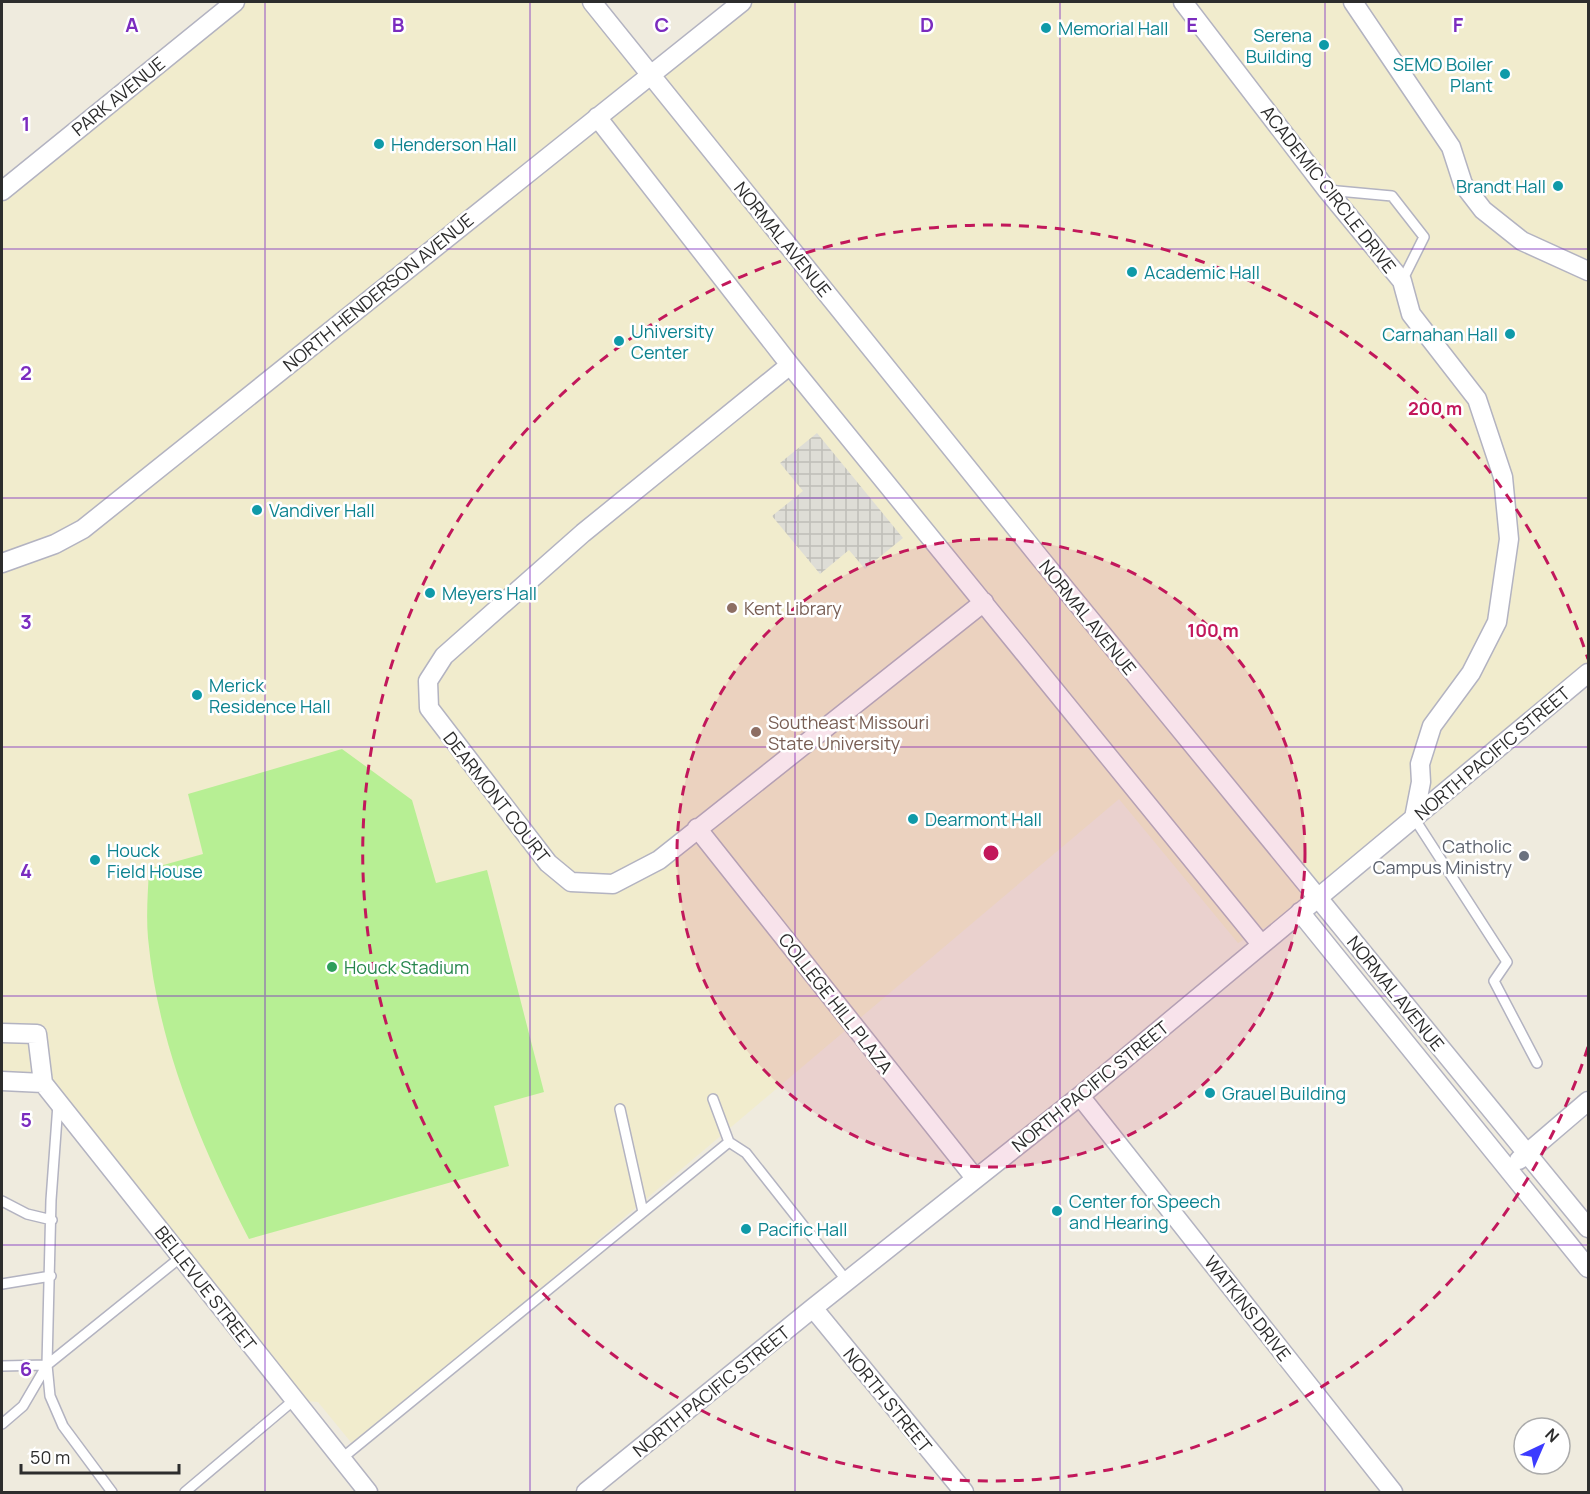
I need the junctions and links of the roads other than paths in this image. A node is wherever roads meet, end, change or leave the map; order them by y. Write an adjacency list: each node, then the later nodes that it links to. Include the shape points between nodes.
1 (235, 2): 9 (street, PARK AVENUE)
2 (592, 2): 6 (street, NORMAL AVENUE)
3 (742, 2): 6 (street, NORTH HENDERSON AVENUE)
4 (1184, 2): 8 (street, ACADEMIC CIRCLE DRIVE)
5 (1353, 2): 10 (street, via 1450,147 1463,184 1483,210 1522,241)
6 (651, 75): 7 (street, NORTH HENDERSON AVENUE); 18 (street, NORMAL AVENUE)
7 (597, 117): 12 (street); 13 (street, NORTH HENDERSON AVENUE, via 83,529)
8 (1327, 190): 11 (street, ACADEMIC CIRCLE DRIVE); 11 (lane, via 1392,196 1424,237)
9 (2, 191)
10 (1588, 271)
11 (1402, 281): 16 (street, ACADEMIC CIRCLE DRIVE, via 1411,314 1477,399 1503,477 1509,539 1497,622 1471,673 1432,726 1420,764)
12 (790, 365): 14 (street); 17 (street, DEARMONT COURT, via 583,533 444,656 428,681 429,708 548,863 571,882 613,884 659,860)
13 (2, 563)
14 (984, 602): 17 (street, DEARMONT COURT); 20 (street)
15 (1588, 673): 16 (street, NORTH PACIFIC STREET)
16 (1414, 818): 18 (street, NORTH PACIFIC STREET); 22 (lane, via 1507,962 1494,981)
17 (697, 828): 33 (street, COLLEGE HILL PLAZA)
18 (1318, 897): 19 (street, NORTH PACIFIC STREET); 31 (street, NORMAL AVENUE)
19 (1300, 912): 20 (street, NORTH PACIFIC STREET); 32 (street, NORMAL AVENUE)
20 (1261, 944): 25 (street, NORTH PACIFIC STREET)
21 (2, 1033): 24 (street, via 37,1034)
22 (1537, 1063)
23 (2, 1082): 24 (street)
24 (43, 1083): 28 (street, BELLEVUE STREET)
25 (1080, 1096): 33 (street, NORTH PACIFIC STREET); 54 (street, WATKINS DRIVE)
26 (713, 1099): 30 (lane)
27 (1588, 1101): 31 (street)
28 (58, 1102): 36 (lane); 38 (street, BELLEVUE STREET)
29 (620, 1109): 35 (lane)
30 (729, 1142): 35 (lane); 41 (lane, via 746,1153)
31 (1527, 1154): 32 (street); 37 (street, NORMAL AVENUE)
32 (1509, 1169): 39 (street, NORMAL AVENUE)
33 (975, 1178): 41 (street, NORTH PACIFIC STREET)
34 (2, 1201): 36 (lane, via 27,1214)
35 (643, 1212): 48 (lane)
36 (52, 1220): 40 (lane)
37 (1588, 1228)
38 (181, 1257): 44 (lane); 46 (street, BELLEVUE STREET)
39 (1588, 1268)
40 (51, 1276): 42 (lane); 44 (lane)
41 (847, 1281): 43 (street, NORTH PACIFIC STREET)
42 (2, 1284)
43 (813, 1308): 52 (street, NORTH PACIFIC STREET); 53 (street, NORTH STREET)
44 (47, 1365): 45 (lane); 47 (lane, via 23,1406); 49 (lane, via 50,1396 63,1426)
45 (2, 1366)
46 (294, 1400): 48 (street, BELLEVUE STREET); 50 (lane)
47 (2, 1424)
48 (341, 1459): 51 (street, BELLEVUE STREET)
49 (112, 1492)
50 (185, 1492)
51 (368, 1492)
52 (586, 1492)
53 (964, 1492)
54 (1393, 1492)

